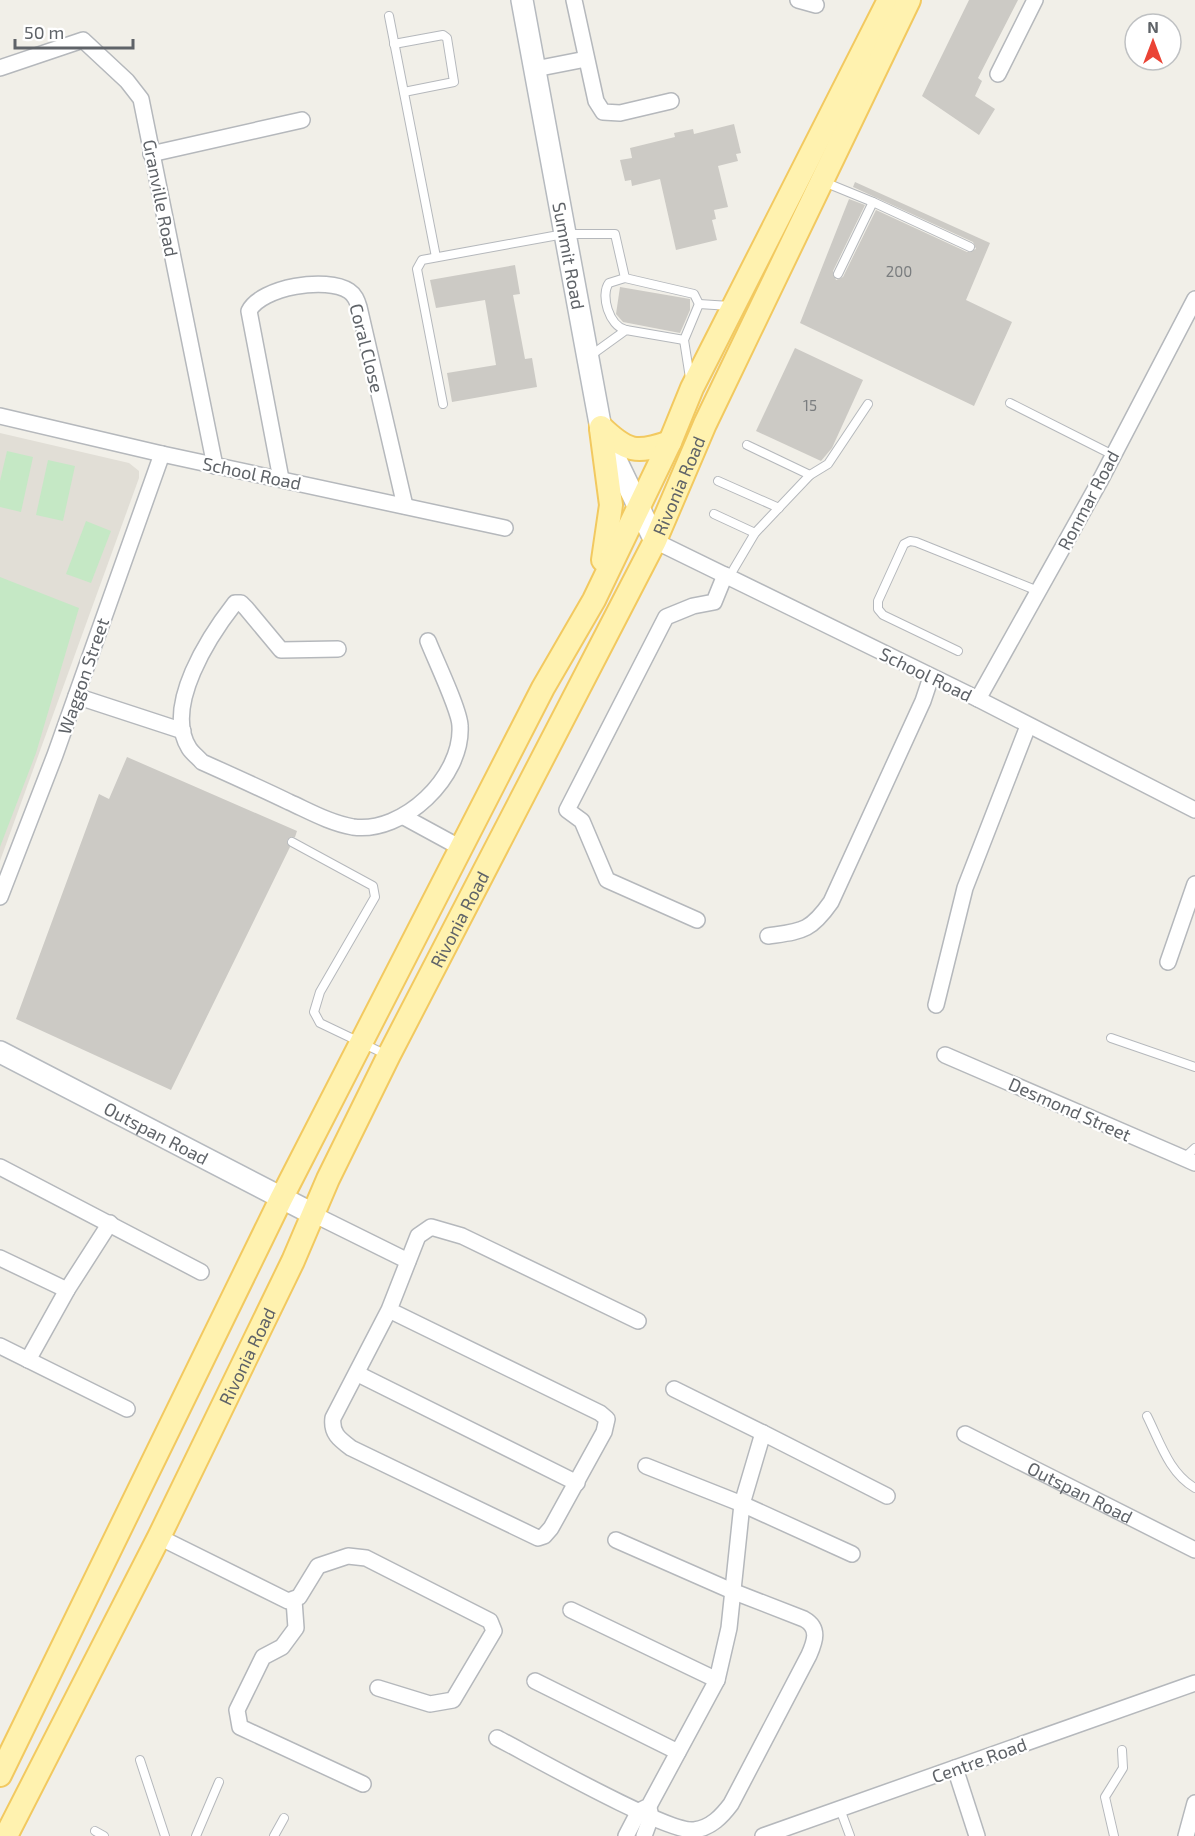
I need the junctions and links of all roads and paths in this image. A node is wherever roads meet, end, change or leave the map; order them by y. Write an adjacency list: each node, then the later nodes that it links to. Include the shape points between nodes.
1 (522, 0): 12 (main road, Summit Road)
2 (574, 0): 10 (street)
3 (798, 0): 7 (street)
4 (889, 0): 19 (main road, Rivonia Road)
5 (909, 0): 18 (main road, Rivonia Road)
6 (1035, 0): 13 (street)
7 (816, 5)
8 (389, 16): 9 (lane)
9 (394, 44): 14 (lane); 14 (lane, via 443,35 447,38 454,82)
10 (586, 59): 12 (street); 15 (street, via 596,100 603,112 621,113)
11 (0, 68): 17 (street, Granville Road, via 73,41 85,41 139,94)
12 (535, 69): 21 (main road, Summit Road)
13 (998, 74)
14 (404, 92): 23 (lane)
15 (671, 101)
16 (302, 120): 17 (street)
17 (151, 154): 42 (street, Granville Road)
18 (822, 182): 19 (main road, via 806,184); 20 (lane); 52 (main road, Rivonia Road, via 709,415)
19 (790, 197): 28 (main road, Rivonia Road)
20 (873, 201): 22 (lane); 24 (lane)
21 (564, 234): 23 (lane); 25 (lane, via 615,234); 31 (main road, Summit Road)
22 (970, 247)
23 (436, 257): 34 (lane, via 422,260 417,269)
24 (838, 274)
25 (626, 278): 27 (lane, via 694,294); 29 (lane, via 609,283 606,290 611,320 617,328)
26 (1195, 299): 41 (street, Ronmar Road)
27 (699, 304): 28 (lane); 30 (lane)
28 (733, 307): 32 (main road, Rivonia Road)
29 (626, 330): 30 (lane); 31 (lane)
30 (684, 340): 32 (lane)
31 (588, 358): 37 (main road, Summit Road)
32 (692, 388): 38 (main road, Rivonia Road)
33 (1010, 403): 41 (lane)
34 (443, 404)
35 (868, 404): 43 (lane, via 832,458)
36 (0, 416): 40 (street, School Road)
37 (601, 428): 38 (main road, via 626,448 642,451); 46 (main road, Summit Road); 55 (main road, via 611,518)
38 (670, 442): 46 (main road, Rivonia Road)
39 (747, 445): 43 (lane)
40 (162, 454): 42 (street, School Road); 60 (street, Waggon Street)
41 (1113, 455): 54 (street, Ronmar Road)
42 (215, 466): 44 (street, School Road)
43 (810, 475): 48 (lane)
44 (281, 480): 47 (street, School Road); 47 (street, Coral Close, via 249,311 258,298 277,290 339,286 351,291 359,307)
45 (718, 481): 48 (lane)
46 (638, 504): 52 (main road, Summit Road); 55 (main road, Rivonia Road)
47 (405, 506): 50 (street, School Road)
48 (779, 508): 51 (lane)
49 (714, 514): 51 (lane)
50 (505, 528)
51 (755, 533): 53 (lane)
52 (655, 541): 53 (street, School Road); 78 (main road, Rivonia Road)
53 (727, 576): 59 (street, School Road); 70 (street, via 714,602 666,617 567,810 582,821 607,880)
54 (1038, 591): 58 (lane, via 916,542 904,544 878,609); 61 (street, Ronmar Road)
55 (594, 600): 67 (main road, Rivonia Road, via 543,688)
56 (428, 641): 65 (street, via 461,724 459,746 439,782)
57 (338, 649): 63 (street, via 281,650 246,608 235,603 218,625 192,674 182,715)
58 (958, 651)
59 (932, 677): 61 (street, School Road); 71 (street, via 831,902 803,931)
60 (76, 696): 63 (street); 69 (street, Waggon Street)
61 (978, 699): 62 (street, School Road)
62 (1028, 726): 64 (street, School Road); 73 (street, via 964,888)
63 (183, 731): 65 (street, via 189,748 202,762 332,822 370,829)
64 (1195, 810)
65 (404, 817): 67 (street)
66 (292, 842): 75 (lane, via 368,881 376,893 314,1006 320,1023)
67 (461, 848): 75 (main road, Rivonia Road)
68 (1195, 884): 72 (street)
69 (0, 897)
70 (698, 920)
71 (768, 936)
72 (1168, 962)
73 (936, 1005)
74 (1111, 1038): 79 (lane)
75 (363, 1042): 78 (lane); 82 (main road, Rivonia Road)
76 (0, 1052): 82 (main road, Outspan Road)
77 (945, 1054): 80 (street, Desmond Street)
78 (389, 1055): 83 (main road, Rivonia Road)
79 (1195, 1067)
80 (1191, 1156)
81 (0, 1167): 84 (street)
82 (281, 1199): 83 (main road, Outspan Road); 120 (main road, Rivonia Road)
83 (313, 1214): 86 (street); 104 (main road, Rivonia Road)
84 (110, 1223): 87 (street); 88 (street)
85 (0, 1258): 88 (street)
86 (408, 1261): 89 (street); 90 (street, via 424,1230 445,1230)
87 (201, 1272)
88 (67, 1290): 92 (street)
89 (389, 1310): 93 (street); 100 (street, via 604,1415 604,1432)
90 (638, 1321)
91 (0, 1346): 92 (street)
92 (27, 1360): 95 (street)
93 (358, 1374): 100 (street); 100 (street, via 333,1418 332,1428 351,1448 538,1538 548,1533)
94 (674, 1389): 97 (street)
95 (127, 1409)
96 (1147, 1416): 101 (lane, via 1171,1465)
97 (763, 1433): 102 (street); 103 (street)
98 (966, 1434): 106 (street, Outspan Road)
99 (645, 1466): 103 (street)
100 (577, 1483)
101 (1195, 1488)
102 (887, 1496)
103 (742, 1504): 107 (street); 108 (street)
104 (159, 1537): 109 (street, via 283,1599); 129 (main road, Rivonia Road)
105 (616, 1540): 108 (street)
106 (1195, 1550)
107 (852, 1554)
108 (732, 1591): 111 (street, via 729,1628); 125 (street, via 811,1623 815,1640 723,1814 705,1827 688,1830)
109 (294, 1600): 114 (street, via 318,1566 353,1556 366,1558 490,1621 494,1631 489,1643 453,1700 430,1704); 122 (street, via 296,1628 282,1647 263,1657 237,1710 240,1727)
110 (571, 1610): 111 (street)
111 (717, 1680): 117 (street)
112 (535, 1681): 117 (street)
113 (1195, 1683): 119 (street, Centre Road)
114 (378, 1688)
115 (497, 1738): 125 (street)
116 (1122, 1750): 139 (lane, via 1123,1768 1105,1797)
117 (678, 1752): 125 (street)
118 (140, 1760): 131 (lane)
119 (955, 1768): 124 (street, Centre Road); 138 (street)
120 (0, 1775)
121 (219, 1782): 132 (lane)
122 (363, 1784)
123 (1195, 1803): 140 (street)
124 (840, 1809): 128 (street, Centre Road); 137 (lane)
125 (646, 1811): 134 (street); 135 (street)
126 (284, 1818): 133 (lane)
127 (95, 1832): 130 (lane)
128 (782, 1833): 136 (street, Centre Road)
129 (6, 1836)
130 (104, 1836)
131 (165, 1836)
132 (196, 1836)
133 (274, 1836)
134 (626, 1836)
135 (644, 1836)
136 (763, 1836)
137 (850, 1836)
138 (977, 1836)
139 (1114, 1836)
140 (1186, 1836)

